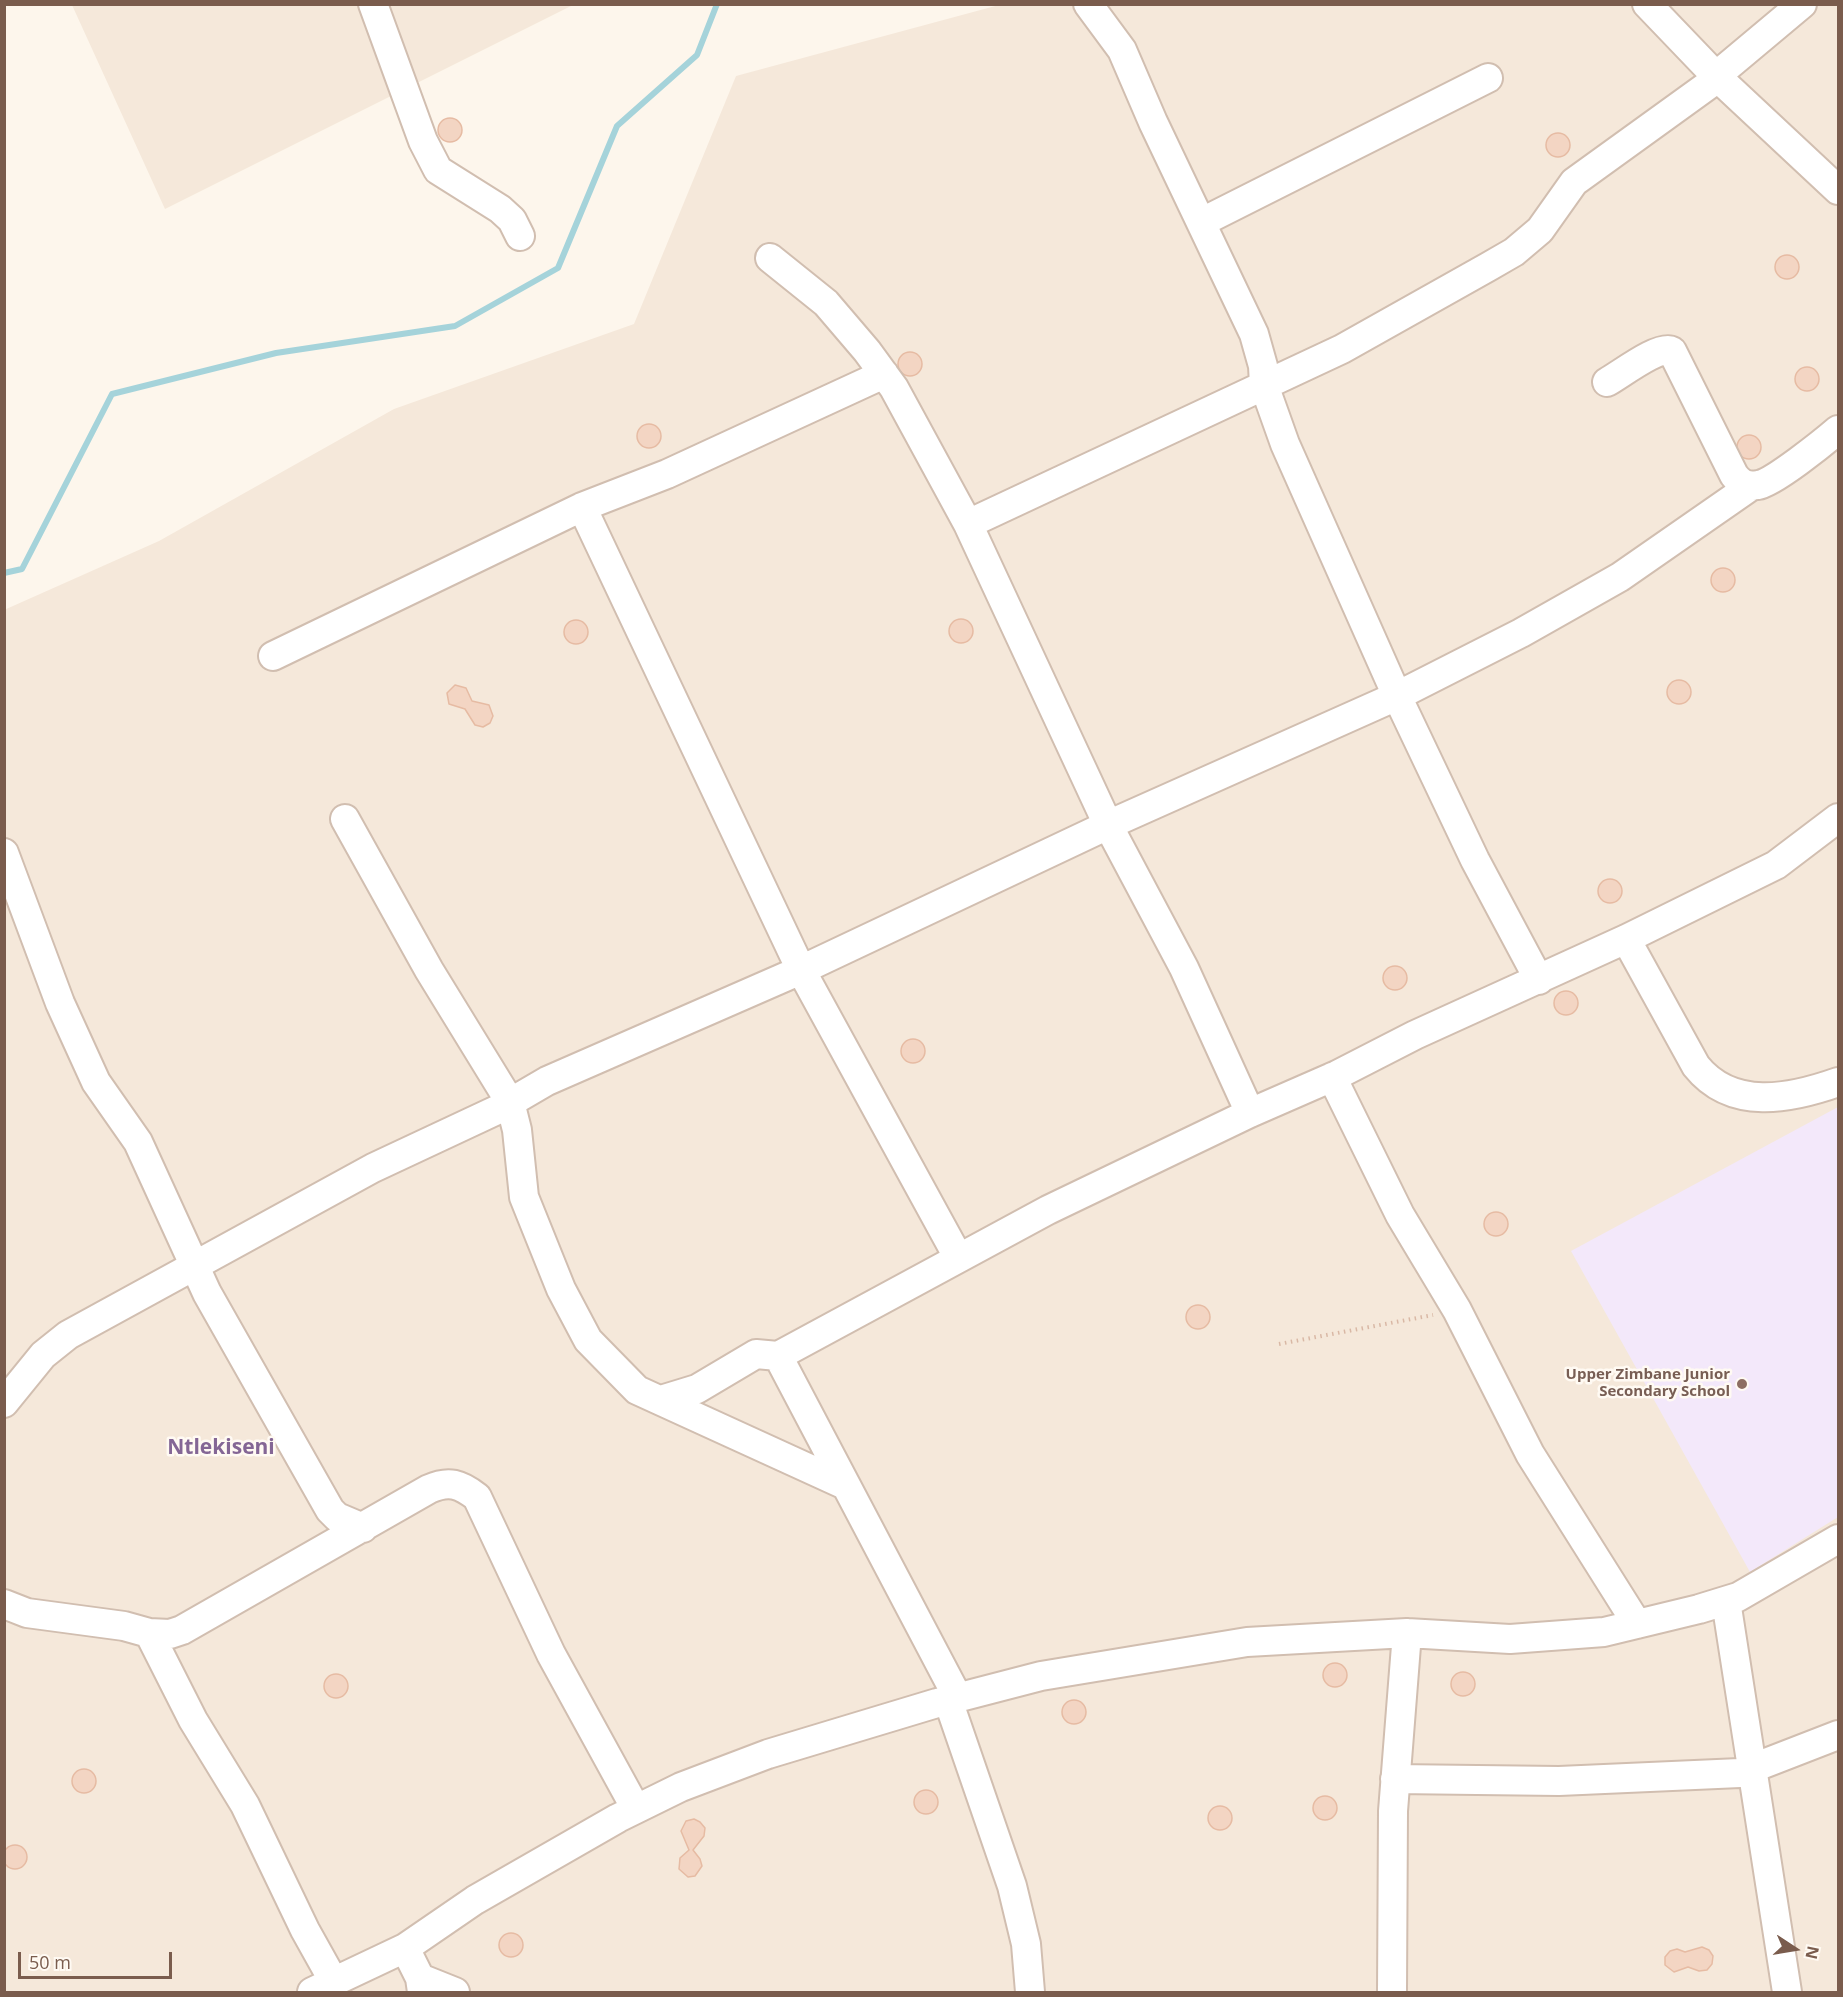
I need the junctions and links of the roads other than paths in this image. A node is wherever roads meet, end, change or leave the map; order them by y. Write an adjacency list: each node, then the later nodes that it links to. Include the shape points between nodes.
1 (373, 4): 9 (street, via 412,112 438,170 500,208)
2 (1088, 4): 8 (street, via 1122,50)
3 (1647, 4): 5 (street)
4 (1802, 4): 5 (street)
5 (1717, 77): 7 (street); 13 (street, via 1574,182 1540,230 1514,252 1362,339)
6 (1488, 78): 8 (street)
7 (1839, 189)
8 (1202, 222): 13 (street, via 1254,334)
9 (520, 236)
10 (770, 258): 11 (street, via 825,303)
11 (884, 374): 16 (street, via 667,474); 17 (street)
12 (1607, 382): 15 (street, via 1654,353 1672,351 1734,475)
13 (1264, 385): 17 (street); 19 (street, via 1285,444)
14 (1839, 430): 15 (street, via 1764,483)
15 (1751, 486): 19 (street, via 1620,577)
16 (582, 507): 18 (street); 25 (street)
17 (968, 524): 22 (street)
18 (273, 656)
19 (1397, 696): 22 (street); 26 (street, via 1475,860)
20 (1839, 818): 24 (street, via 1776,865)
21 (345, 819): 29 (street, via 429,970)
22 (1108, 825): 25 (street); 30 (street, via 1184,968)
23 (4, 853): 32 (street, via 60,1003 96,1082 138,1142)
24 (1626, 939): 26 (street); 28 (street, via 1708,1081 1736,1095 1768,1098)
25 (801, 970): 29 (street, via 547,1081); 31 (street)
26 (1539, 980): 27 (street)
27 (1332, 1077): 30 (street); 41 (street, via 1400,1215 1457,1310 1530,1454)
28 (1839, 1082)
29 (510, 1102): 32 (street, via 402,1153); 34 (street, via 524,1197 574,1317 588,1340 637,1390)
30 (1250, 1113): 31 (street)
31 (958, 1257): 33 (street)
32 (195, 1266): 35 (street, via 54,1344); 37 (street, via 330,1510)
33 (778, 1356): 34 (street, via 756,1354 697,1389); 36 (street)
34 (661, 1400): 36 (street)
35 (4, 1403)
36 (845, 1485): 44 (street)
37 (363, 1528): 42 (street, via 182,1630); 48 (street, via 440,1484 458,1484 477,1497 551,1654)
38 (1839, 1539): 39 (street)
39 (1726, 1601): 41 (street); 46 (street)
40 (4, 1604): 42 (street, via 27,1612)
41 (1637, 1624): 43 (street, via 1604,1632 1510,1640)
42 (149, 1633): 51 (street, via 194,1720 245,1805 305,1930)
43 (1407, 1633): 44 (street, via 1247,1642 1041,1676); 47 (street)
44 (953, 1699): 48 (street, via 768,1754); 53 (street, via 1012,1886 1026,1944)
45 (1839, 1735): 46 (street)
46 (1750, 1771): 47 (street, via 1559,1781); 55 (street)
47 (1395, 1779): 54 (street)
48 (636, 1809): 49 (street, via 475,1900)
49 (405, 1948): 50 (street); 51 (street)
50 (421, 1985): 52 (street)
51 (323, 1987)
52 (455, 1992)
53 (1030, 1992)
54 (1392, 1992)
55 (1787, 1992)

